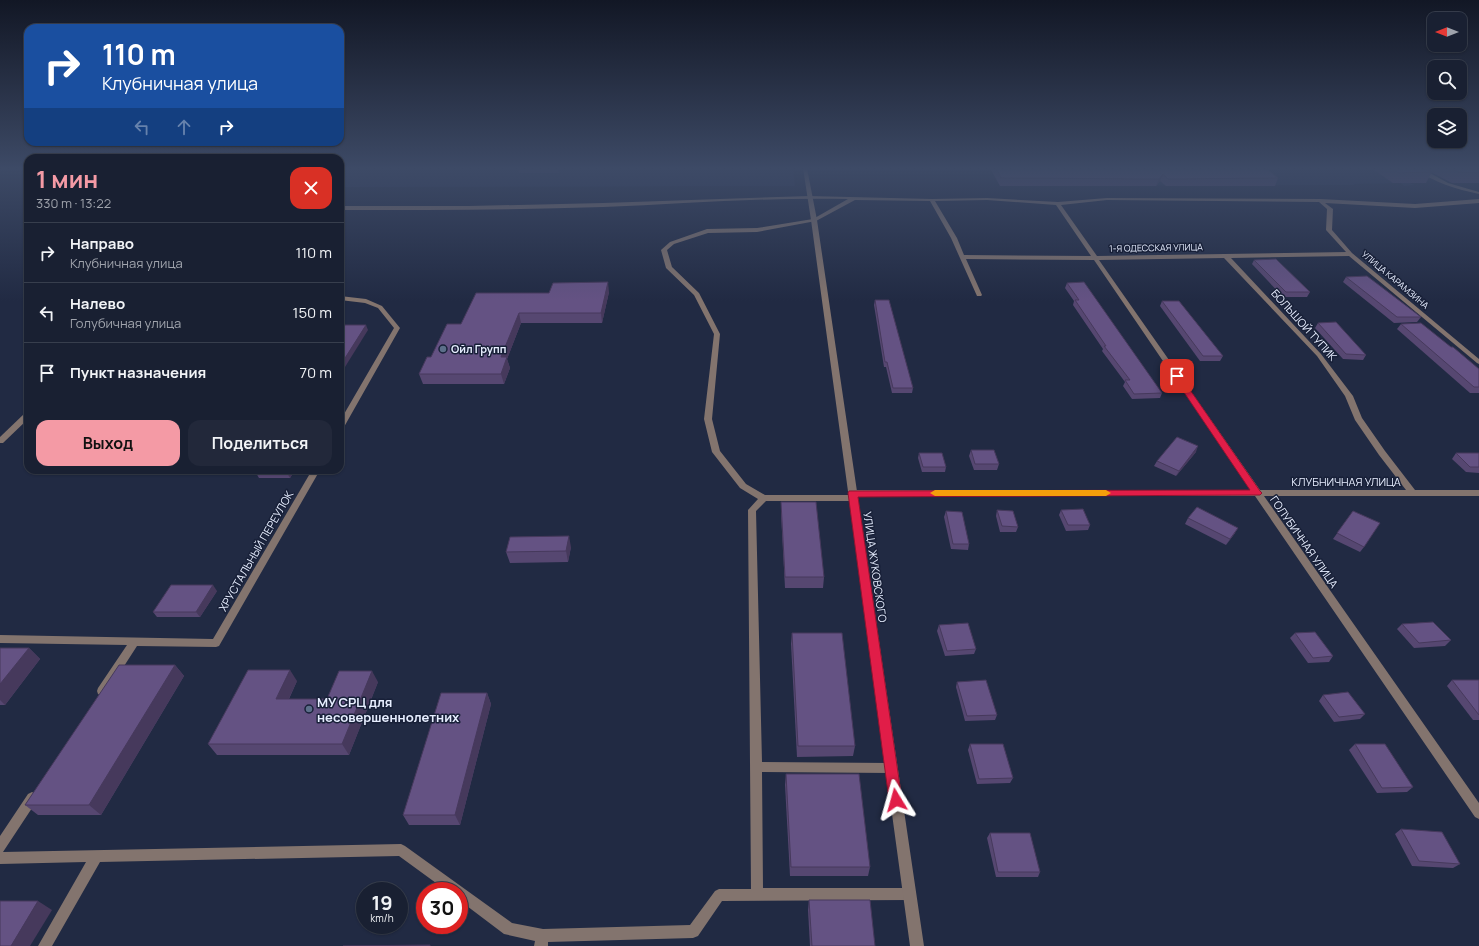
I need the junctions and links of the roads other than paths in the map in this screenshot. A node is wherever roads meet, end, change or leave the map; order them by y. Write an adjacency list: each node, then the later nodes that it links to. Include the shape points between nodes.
1 (813, 212): 6 (street, УЛИЦА ЖУКОВСКОГО)
2 (828, 212): 6 (street)
3 (939, 212): 9 (street)
4 (1064, 212): 10 (street, ГОЛУБИЧНАЯ УЛИЦА)
5 (1330, 212): 7 (street, УЛИЦА КАРАМЗИНА, via 1329,230)
6 (814, 220): 21 (street, УЛИЦА ЖУКОВСКОГО); 22 (street, via 757,230 707,231 672,243 664,250 669,268 697,294 717,334 708,418 716,452 743,486)
7 (1350, 254): 8 (street, 1-Я ОДЕССКАЯ УЛИЦА); 13 (street, УЛИЦА КАРАМЗИНА)
8 (1225, 255): 10 (street, 1-Я ОДЕССКАЯ УЛИЦА); 19 (street, БОЛЬШОЙ ТУПИК, via 1319,355 1349,396 1358,418)
9 (963, 257): 10 (street, 1-Я ОДЕССКАЯ УЛИЦА); 11 (street)
10 (1096, 258): 18 (street, ГОЛУБИЧНАЯ УЛИЦА)
11 (979, 295)
12 (344, 298): 15 (street, via 366,300 380,307 397,328)
13 (1479, 362)
14 (24, 419): 16 (street)
15 (344, 420)
16 (0, 441)
17 (314, 474): 24 (street, ХРУСТАЛЬНЫЙ ПЕРЕУЛОК, via 216,643)
18 (1257, 493): 19 (street, КЛУБНИЧНАЯ УЛИЦА); 21 (street, КЛУБНИЧНАЯ УЛИЦА); 29 (street, ГОЛУБИЧНАЯ УЛИЦА)
19 (1413, 493): 20 (street, КЛУБНИЧНАЯ УЛИЦА)
20 (1479, 493)
21 (853, 495): 22 (street, КЛУБНИЧНАЯ УЛИЦА); 27 (street, УЛИЦА ЖУКОВСКОГО)
22 (764, 498): 26 (street, via 752,510)
23 (0, 639): 24 (street)
24 (135, 641): 25 (street)
25 (96, 701)
26 (756, 767): 27 (street); 35 (street)
27 (891, 768): 34 (street, УЛИЦА ЖУКОВСКОГО)
28 (39, 787): 30 (street)
29 (1479, 813)
30 (0, 847)
31 (97, 856): 32 (street); 33 (street, via 401,850); 38 (street)
32 (0, 858)
33 (444, 882)
34 (910, 894): 35 (street); 39 (street, УЛИЦА ЖУКОВСКОГО)
35 (757, 895): 37 (street, via 719,895 692,931)
36 (468, 899): 37 (street, via 509,928)
37 (542, 941)
38 (45, 946)
39 (917, 946)

